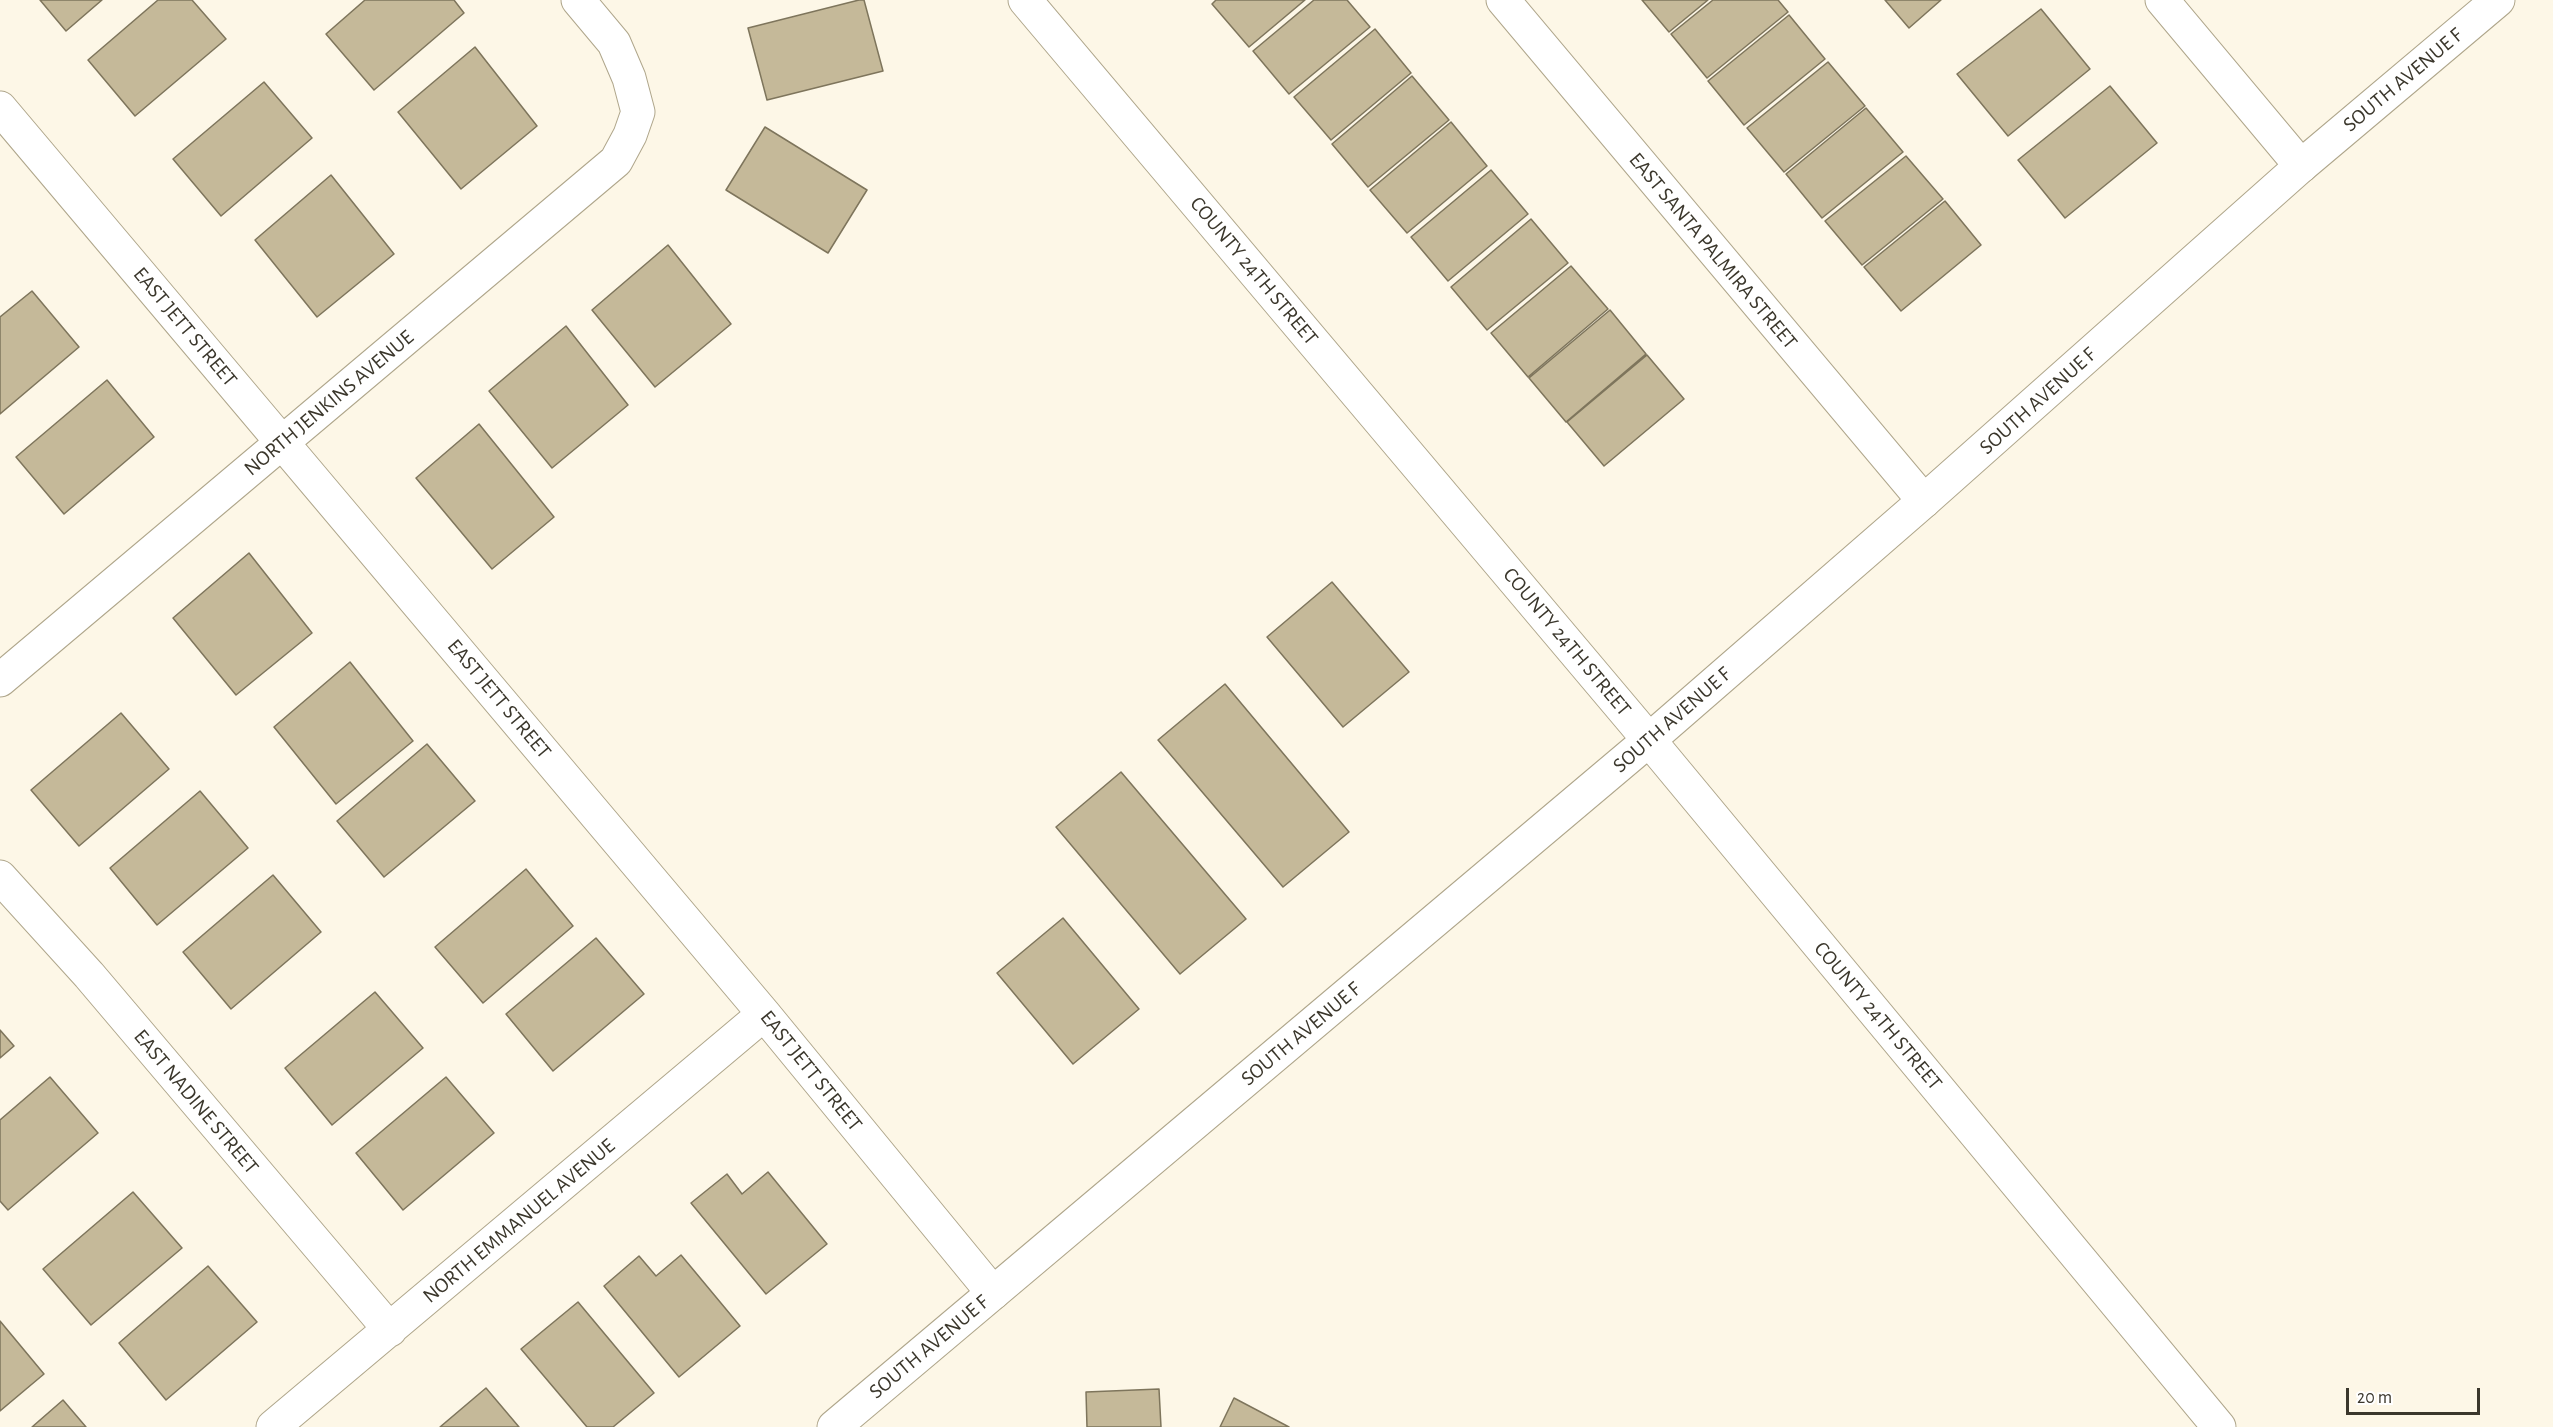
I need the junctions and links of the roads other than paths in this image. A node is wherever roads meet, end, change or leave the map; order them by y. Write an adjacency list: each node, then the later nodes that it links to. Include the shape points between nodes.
1 (578, 0): 8 (street, NORTH JENKINS AVENUE, via 614,43 638,112 616,161)
2 (1025, 0): 11 (street, COUNTY 24TH STREET)
3 (1503, 0): 9 (street, EAST SANTA PALMIRA STREET)
4 (2162, 0): 7 (street)
5 (2498, 0): 7 (street, SOUTH AVENUE F)
6 (0, 108): 8 (street, EAST JETT STREET)
7 (2301, 166): 9 (street, SOUTH AVENUE F)
8 (283, 442): 10 (street, NORTH JENKINS AVENUE); 13 (street, EAST JETT STREET)
9 (1924, 501): 11 (street, SOUTH AVENUE F)
10 (0, 680)
11 (1649, 740): 14 (street, SOUTH AVENUE F); 18 (street, COUNTY 24TH STREET)
12 (0, 877): 15 (street, EAST NADINE STREET, via 89,975)
13 (764, 1014): 14 (street, EAST JETT STREET); 15 (street, NORTH EMMANUEL AVENUE)
14 (993, 1293): 17 (street, SOUTH AVENUE F)
15 (390, 1330): 16 (street, NORTH EMMANUEL AVENUE)
16 (273, 1427)
17 (834, 1427)
18 (2219, 1427)

